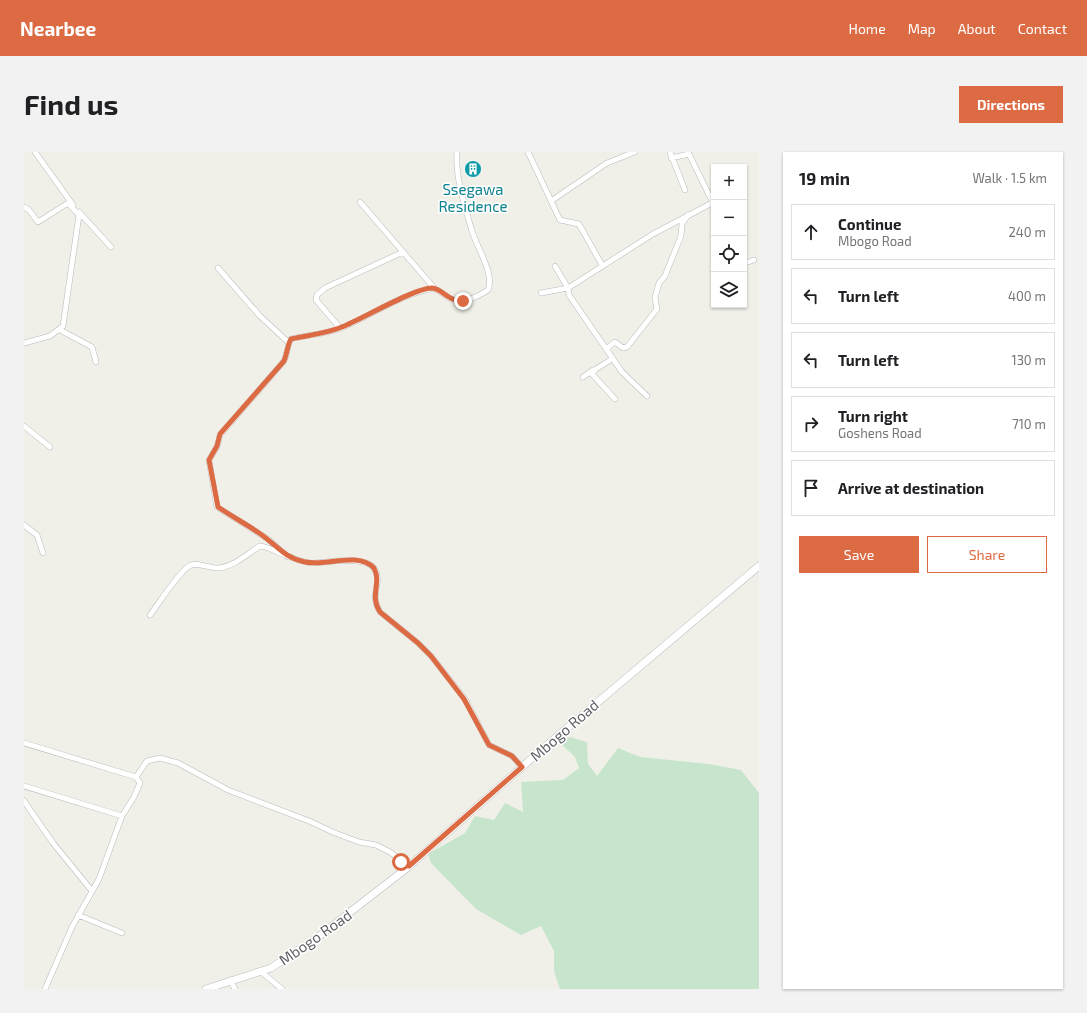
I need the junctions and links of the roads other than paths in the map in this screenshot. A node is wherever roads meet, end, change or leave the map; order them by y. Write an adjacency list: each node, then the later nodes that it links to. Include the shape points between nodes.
1 (457, 152): 21 (street, via 456,162 468,215 490,277 490,287 481,295 457,301)
2 (528, 152): 8 (street)
3 (636, 152): 8 (street, via 608,163)
4 (37, 153): 13 (street, via 67,198)
5 (671, 155): 6 (street); 7 (street, via 689,154)
6 (685, 190)
7 (712, 200)
8 (551, 201): 17 (street, via 560,220 579,224)
9 (360, 202): 14 (street)
10 (711, 203): 12 (street)
11 (24, 207): 24 (street, via 38,222 68,203 80,215 64,326)
12 (689, 214): 17 (street); 27 (street, via 682,224 681,236 665,276 659,283 655,298 657,309 627,347 623,348 616,342)
13 (111, 247)
14 (403, 252): 21 (street); 23 (street, via 324,288 317,295 316,300)
15 (754, 260): 16 (street)
16 (747, 262)
17 (602, 265): 20 (street)
18 (555, 266): 20 (street)
19 (218, 268): 26 (street, via 260,316)
20 (568, 288): 22 (street); 27 (street, via 569,295)
21 (435, 289): 23 (street, via 404,298)
22 (541, 293)
23 (340, 328): 26 (street, via 291,339)
24 (60, 330): 25 (street, via 50,336); 29 (street, via 92,347)
25 (24, 342)
26 (288, 342): 37 (street, via 288,352 284,361 220,434 209,460 218,507 268,539)
27 (607, 351): 28 (street); 30 (street, via 608,361)
28 (612, 358): 31 (street, via 629,381); 32 (street, via 592,374)
29 (96, 362)
30 (583, 377)
31 (647, 396)
32 (615, 399)
33 (24, 426): 34 (street)
34 (50, 446)
35 (24, 525): 36 (street, via 37,535)
36 (43, 553)
37 (288, 557): 39 (street, via 262,546 246,557 220,568 197,564 188,567 181,572); 41 (street, via 307,563 353,560 370,564 378,578 374,598 380,612 431,656 464,699 489,745 512,756)
38 (759, 566): 41 (main road, Mbogo Road)
39 (150, 615)
40 (24, 743): 42 (street)
41 (522, 767): 46 (main road, Mbogo Road)
42 (136, 777): 45 (street, via 140,786); 46 (street, via 148,761 160,758 178,763 228,790 359,842 376,845)
43 (24, 786): 45 (street)
44 (24, 801): 47 (street, via 53,843)
45 (122, 816): 47 (street, via 99,879)
46 (409, 866): 50 (main road, Mbogo Road, via 318,937 281,962)
47 (92, 891): 48 (street)
48 (78, 915): 49 (street); 52 (street)
49 (122, 933)
50 (260, 971): 51 (main road, Mbogo Road); 55 (street)
51 (230, 980): 53 (main road, Mbogo Road); 54 (street)
52 (46, 989)
53 (206, 989)
54 (235, 989)
55 (282, 989)

